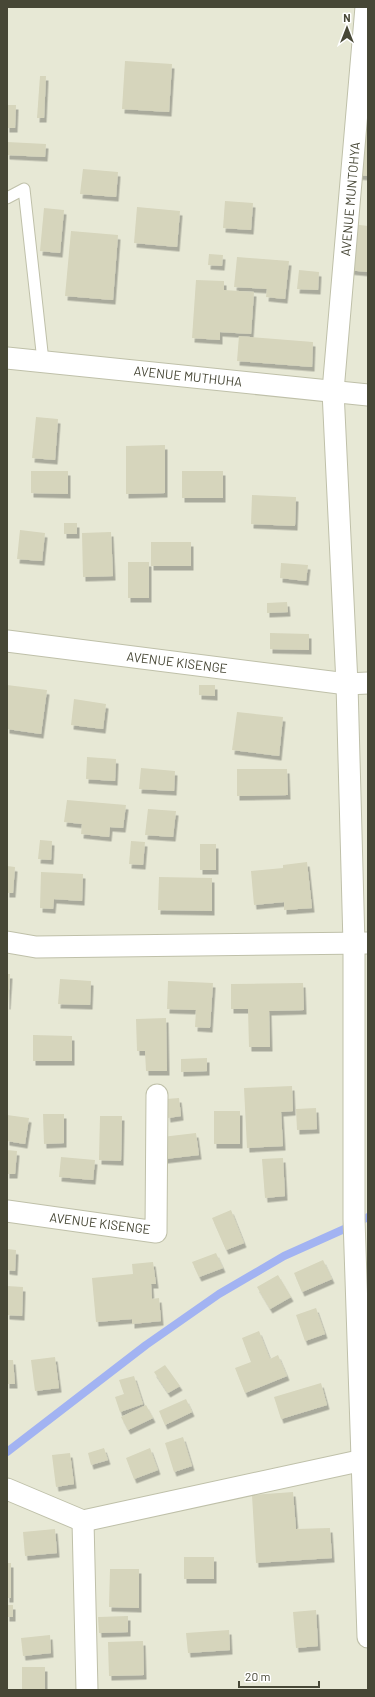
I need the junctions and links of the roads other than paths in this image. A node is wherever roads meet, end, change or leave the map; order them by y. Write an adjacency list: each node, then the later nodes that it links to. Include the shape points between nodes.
1 (366, 7): 5 (street, AVENUE MUNTOHYA)
2 (7, 198): 4 (lane, via 24,190)
3 (7, 358): 4 (street, AVENUE MUTHUHA)
4 (43, 362): 5 (street, AVENUE MUTHUHA)
5 (333, 391): 6 (street, AVENUE MUTHUHA); 9 (street, AVENUE MUNTOHYA)
6 (368, 396)
7 (7, 641): 9 (street, AVENUE KISENGE)
8 (368, 683): 9 (street, AVENUE KISENGE)
9 (347, 684): 11 (street, AVENUE MUNTOHYA)
10 (7, 942): 11 (street, via 36,946)
11 (361, 944): 14 (street, AVENUE MUNTOHYA, via 355,1226)
12 (157, 1095): 13 (street, AVENUE KISENGE, via 156,1232)
13 (7, 1211)
14 (365, 1460): 16 (street); 17 (street, AVENUE MUNTOHYA)
15 (7, 1489): 16 (street)
16 (83, 1521): 18 (street)
17 (368, 1637)
18 (87, 1690)

